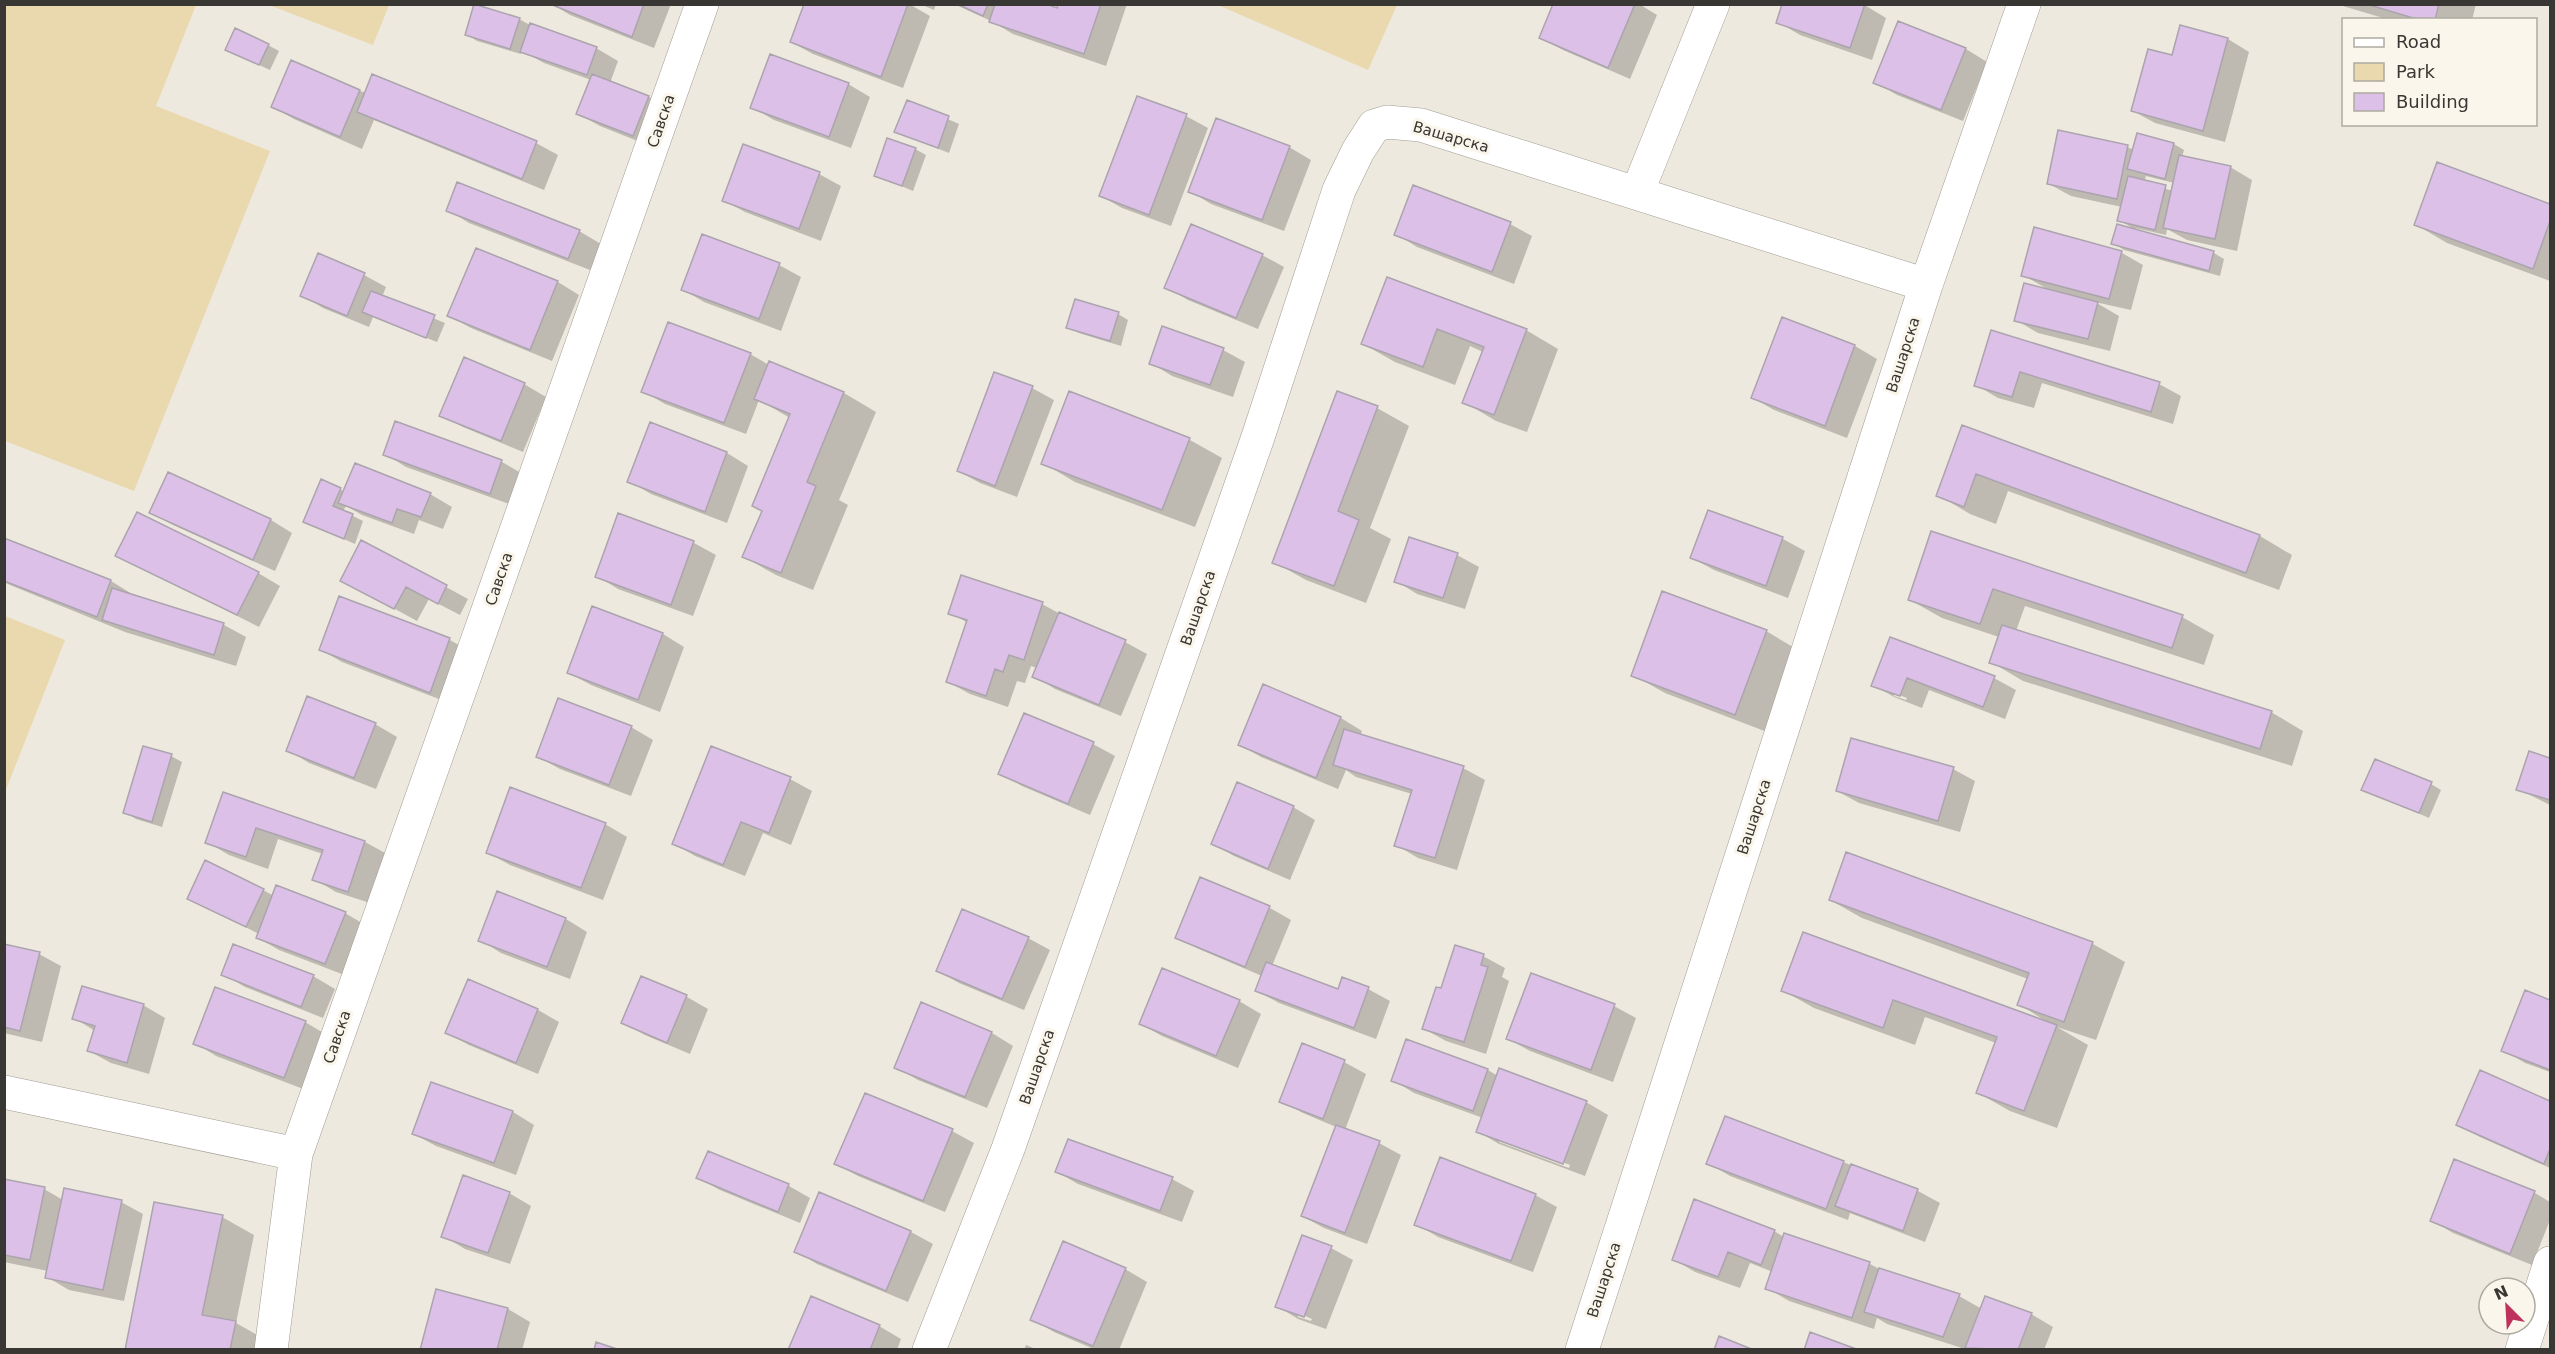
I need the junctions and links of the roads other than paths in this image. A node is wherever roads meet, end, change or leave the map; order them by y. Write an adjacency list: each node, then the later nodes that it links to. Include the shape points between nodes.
1 (702, 4): 7 (street, Савска)
2 (1713, 4): 4 (street)
3 (2024, 4): 5 (street, Вашарска)
4 (1637, 193): 5 (street, Вашарска); 10 (street, Вашарска, via 1421,125 1387,122 1374,126 1358,151 1339,190 1258,437 1008,1149)
5 (1926, 285): 11 (street, Вашарска)
6 (4, 1092): 7 (street)
7 (296, 1154): 9 (street, Савска)
8 (2550, 1263): 12 (street)
9 (271, 1350)
10 (929, 1350)
11 (1582, 1350)
12 (2522, 1350)

